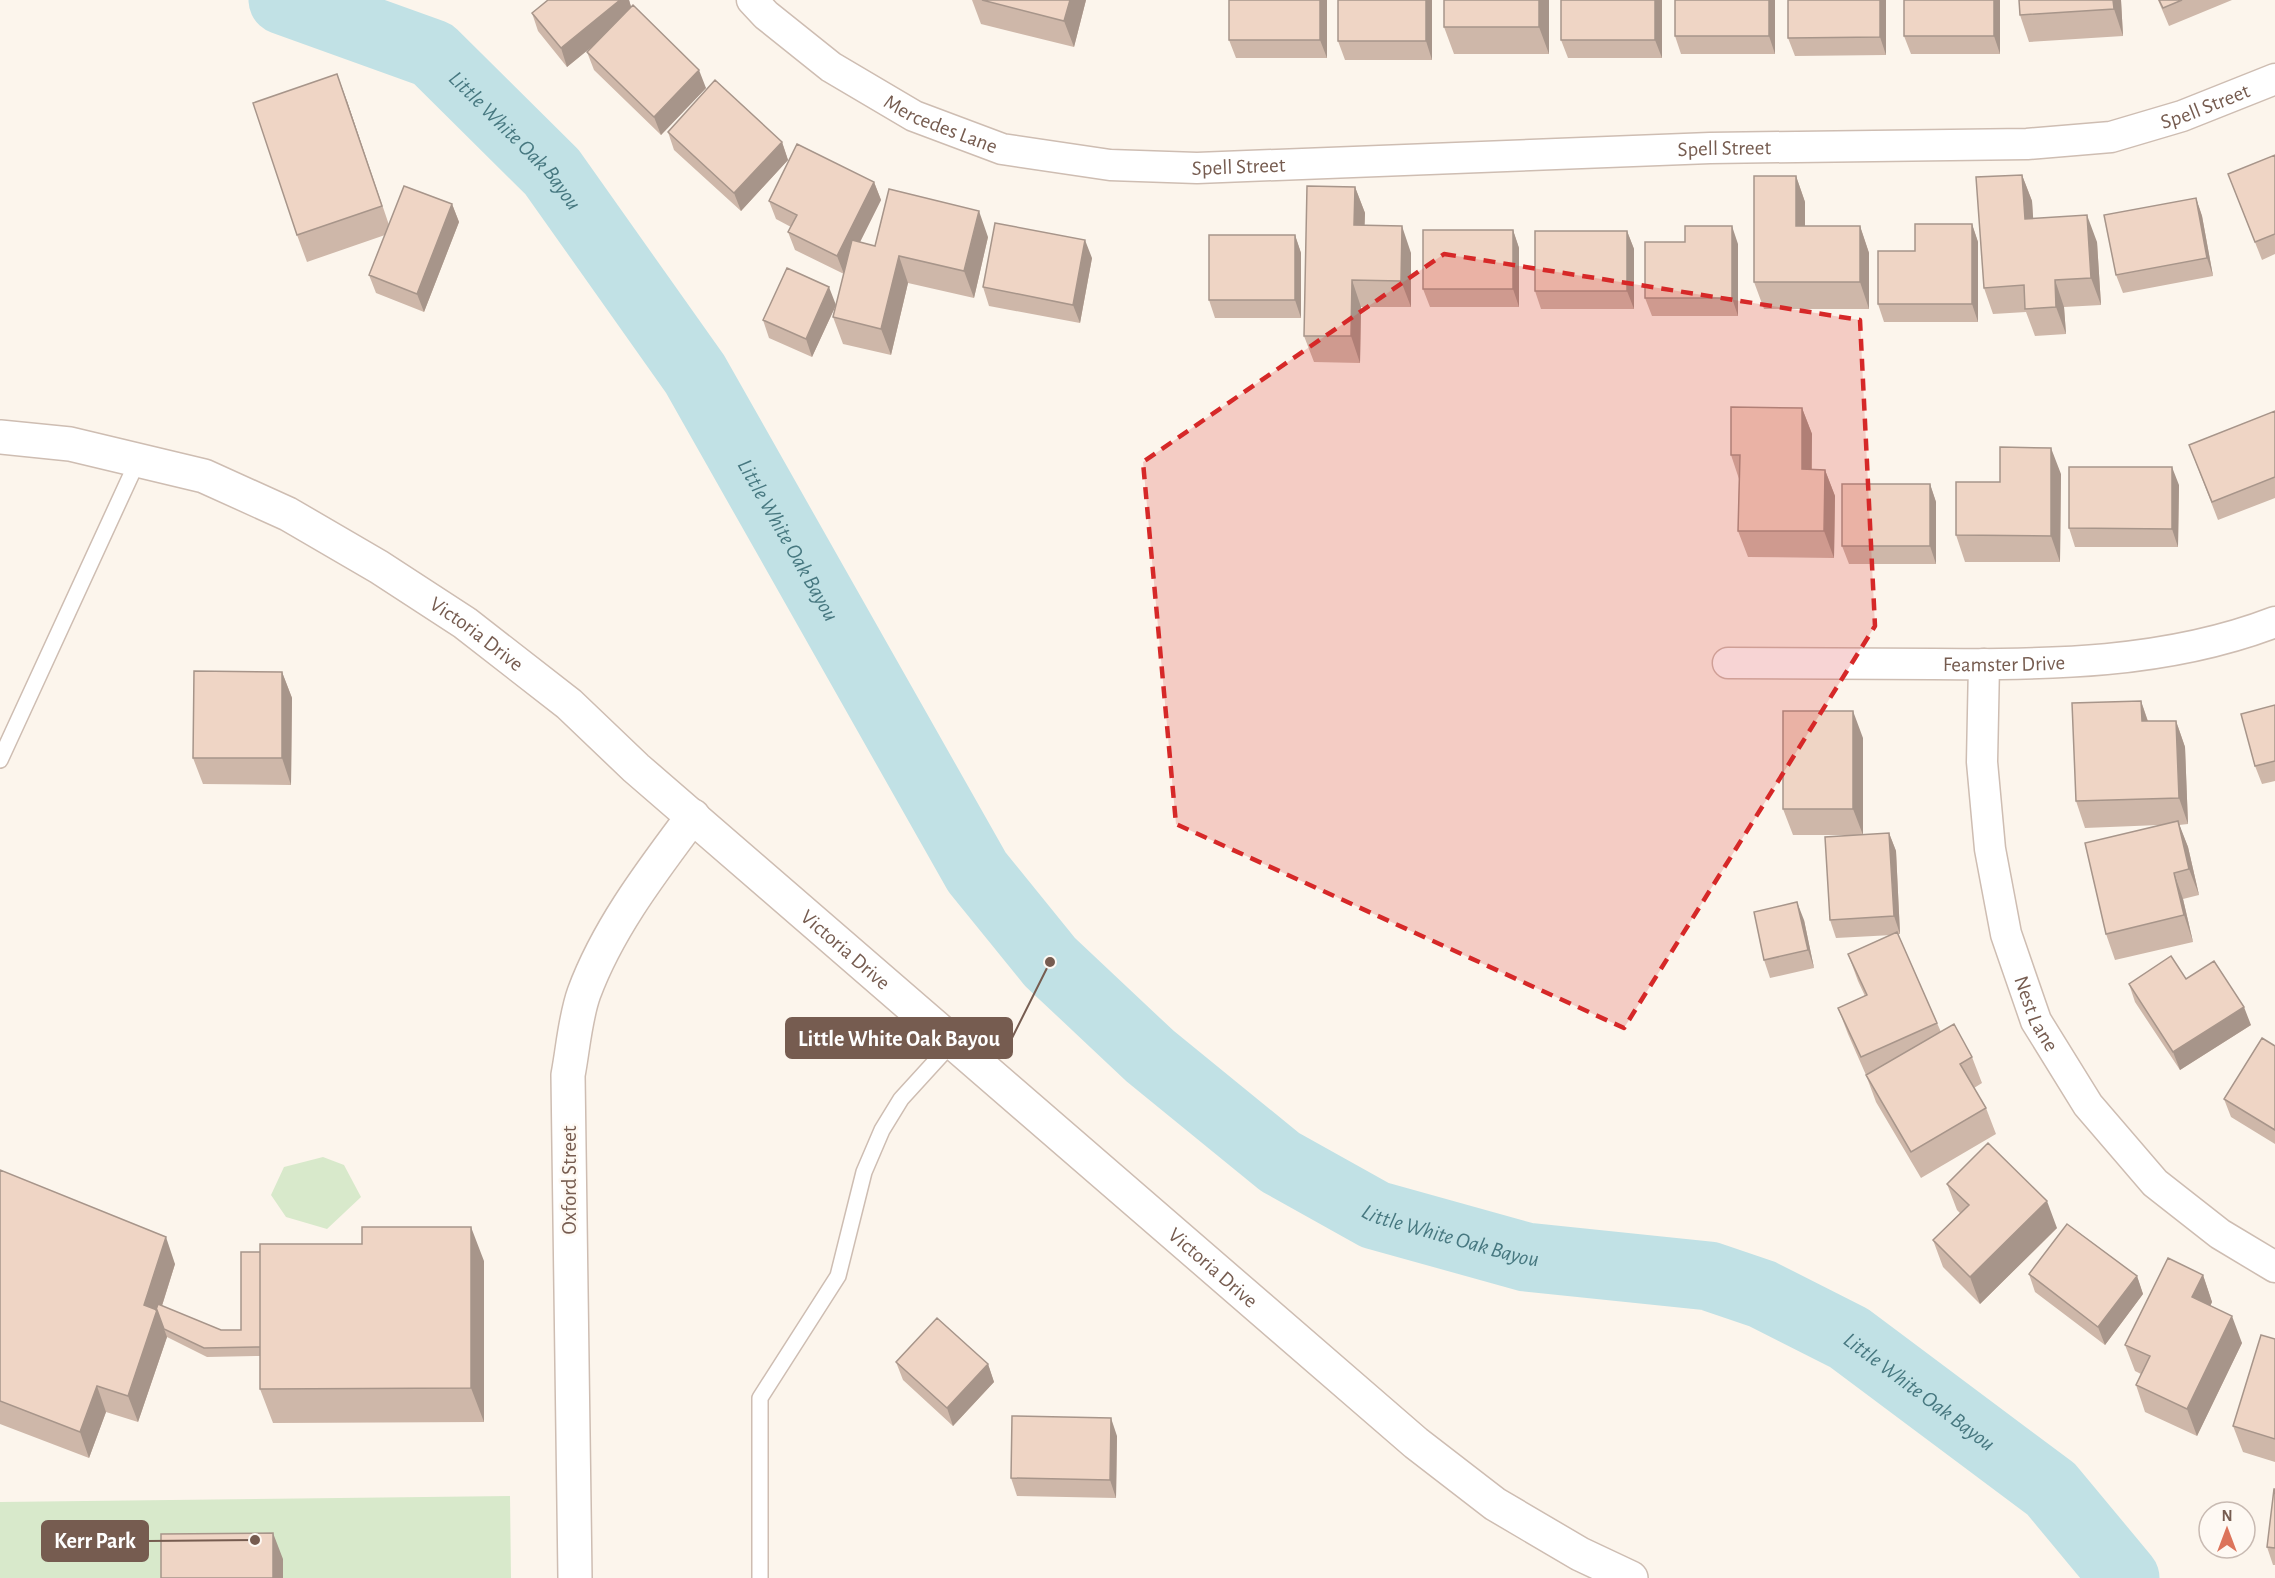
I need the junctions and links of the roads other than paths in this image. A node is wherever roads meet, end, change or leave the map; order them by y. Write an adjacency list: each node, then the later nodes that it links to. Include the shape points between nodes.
1 (752, 0): 3 (street, Mercedes Lane, via 765,15 831,67 914,116 1002,149 1110,165)
2 (2275, 79): 3 (street, Spell Street, via 2182,116 2111,137 2026,144 1710,148)
3 (1163, 167)
4 (0, 437): 5 (street, Victoria Drive, via 70,444)
5 (138, 460): 9 (lane); 10 (street, Victoria Drive, via 204,476 288,514 379,567 465,623 569,704)
6 (2275, 622): 8 (street, Feamster Drive, via 2247,633 2160,654 2076,663)
7 (1728, 663): 8 (street, Feamster Drive)
8 (1984, 664): 12 (street, Nest Lane, via 1982,762 1990,849 2006,934 2036,1021 2088,1105 2155,1183 2220,1234)
9 (0, 760)
10 (693, 816): 11 (street, Victoria Drive); 13 (street, Oxford Street, via 642,885 583,994 568,1075)
11 (953, 1042): 14 (lane, via 901,1099 882,1130 864,1173 838,1276 760,1398); 15 (street, Victoria Drive, via 1425,1450 1495,1504 1580,1554)
12 (2275, 1268)
13 (575, 1578)
14 (760, 1578)
15 (1632, 1578)

